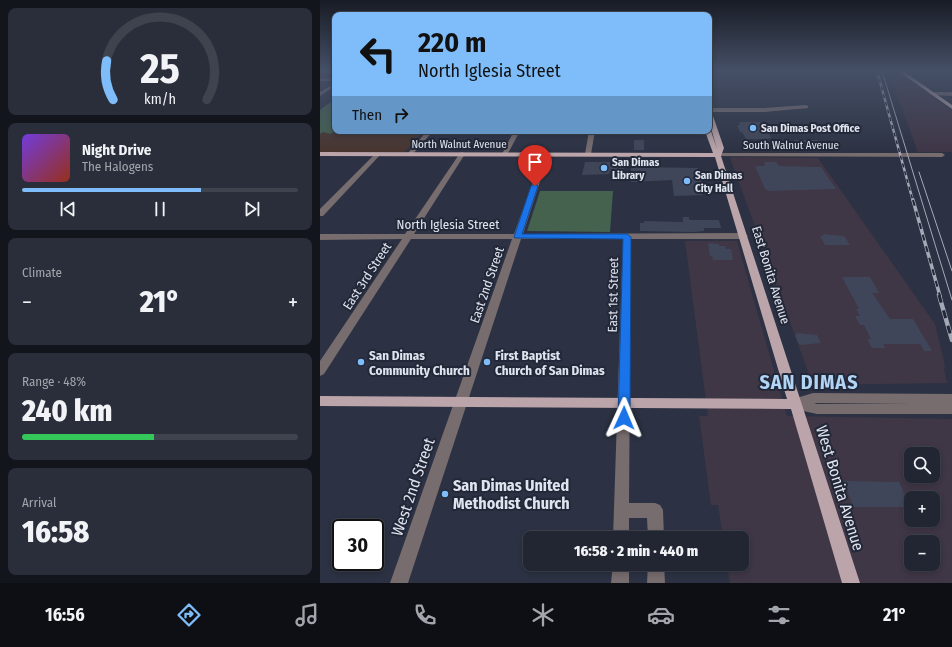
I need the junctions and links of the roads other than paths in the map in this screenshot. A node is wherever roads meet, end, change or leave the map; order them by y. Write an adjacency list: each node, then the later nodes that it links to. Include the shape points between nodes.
1 (939, 98): 3 (main road)
2 (806, 107): 4 (street)
3 (952, 107)
4 (712, 110)
5 (712, 122): 17 (main road, East Bonita Avenue, via 721,148)
6 (427, 134): 12 (street)
7 (515, 134): 14 (street)
8 (591, 134): 16 (street)
9 (709, 134): 17 (main road, East Bonita Avenue, via 713,148)
10 (320, 154): 11 (main road, North Walnut Avenue)
11 (378, 154): 12 (main road, North Walnut Avenue); 19 (street)
12 (410, 154): 13 (main road, North Walnut Avenue)
13 (462, 154): 14 (main road, North Walnut Avenue); 22 (street, East 3rd Street)
14 (505, 154): 15 (main road, North Walnut Avenue)
15 (546, 154): 16 (main road, North Walnut Avenue); 23 (street, East 2nd Street)
16 (588, 154): 17 (main road, North Walnut Avenue)
17 (718, 154): 18 (street, South Walnut Avenue); 20 (main road, East Bonita Avenue)
18 (944, 154)
19 (320, 214)
20 (744, 236): 24 (street, North Iglesia Street); 30 (main road, East Bonita Avenue)
21 (320, 237): 22 (street, North Iglesia Street)
22 (408, 237): 23 (street, North Iglesia Street); 25 (street, East 3rd Street)
23 (518, 237): 24 (street, North Iglesia Street); 28 (street, East 2nd Street)
24 (627, 237): 29 (street, East 1st Street)
25 (320, 371)
26 (952, 399): 30 (street, via 813,398)
27 (320, 401): 28 (main road)
28 (460, 402): 29 (main road); 37 (street, West 2nd Street)
29 (624, 402): 30 (main road); 32 (street, East 1st Street)
30 (795, 404): 31 (street, via 816,409); 40 (main road, West Bonita Avenue)
31 (952, 409)
32 (622, 510): 33 (street, East 1st Street); 34 (street, via 656,510)
33 (621, 531)
34 (656, 531)
35 (620, 571): 38 (street)
36 (656, 571): 39 (street)
37 (399, 583)
38 (620, 583)
39 (656, 583)
40 (851, 583)

